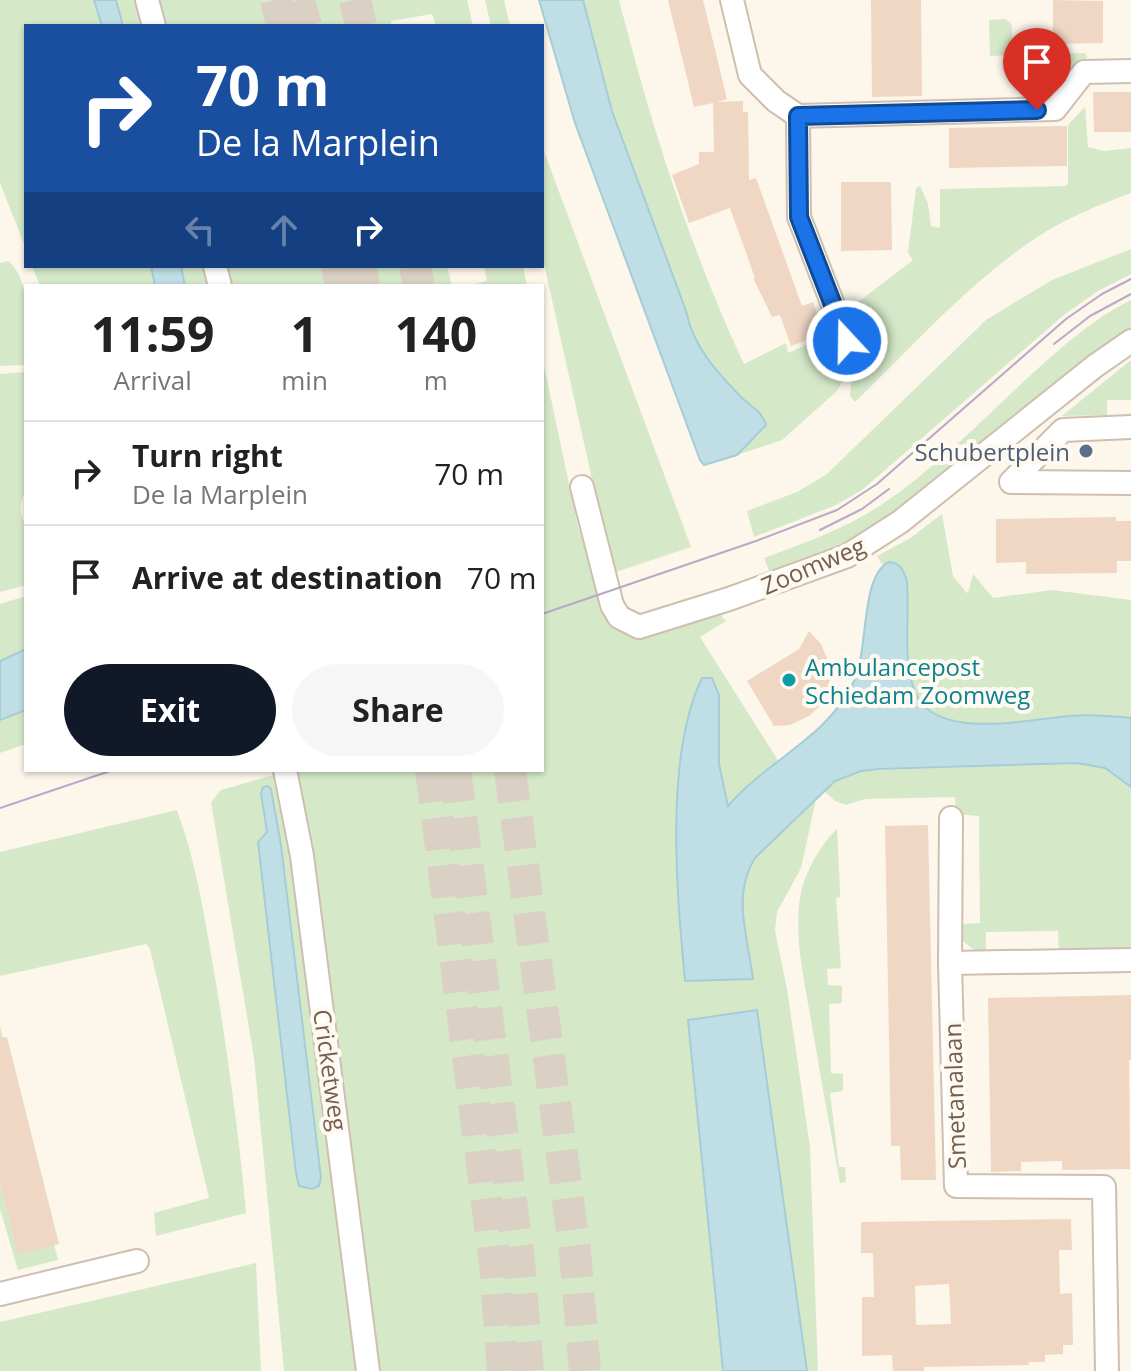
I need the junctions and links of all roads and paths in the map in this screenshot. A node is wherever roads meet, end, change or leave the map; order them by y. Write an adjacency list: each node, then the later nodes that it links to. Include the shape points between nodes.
1 (147, 0): 3 (street)
2 (732, 0): 5 (street, via 750,75)
3 (153, 24)
4 (1131, 71): 5 (street, via 1084,72 1055,109)
5 (798, 116): 6 (street, via 799,217)
6 (847, 341)
7 (1131, 341): 10 (street, Zoomweg, via 900,522 847,556 639,627 619,617 612,605)
8 (1131, 427): 9 (street, via 1063,430 1011,482)
9 (1131, 483)
10 (582, 487)
11 (285, 772): 17 (street, Cricketweg, via 304,871)
12 (951, 818): 14 (street, Smetanalaan)
13 (1131, 960): 14 (street)
14 (950, 963): 18 (street, Smetanalaan, via 956,1186 1104,1187)
15 (137, 1261): 16 (street)
16 (0, 1294)
17 (368, 1371)
18 (1107, 1371)

